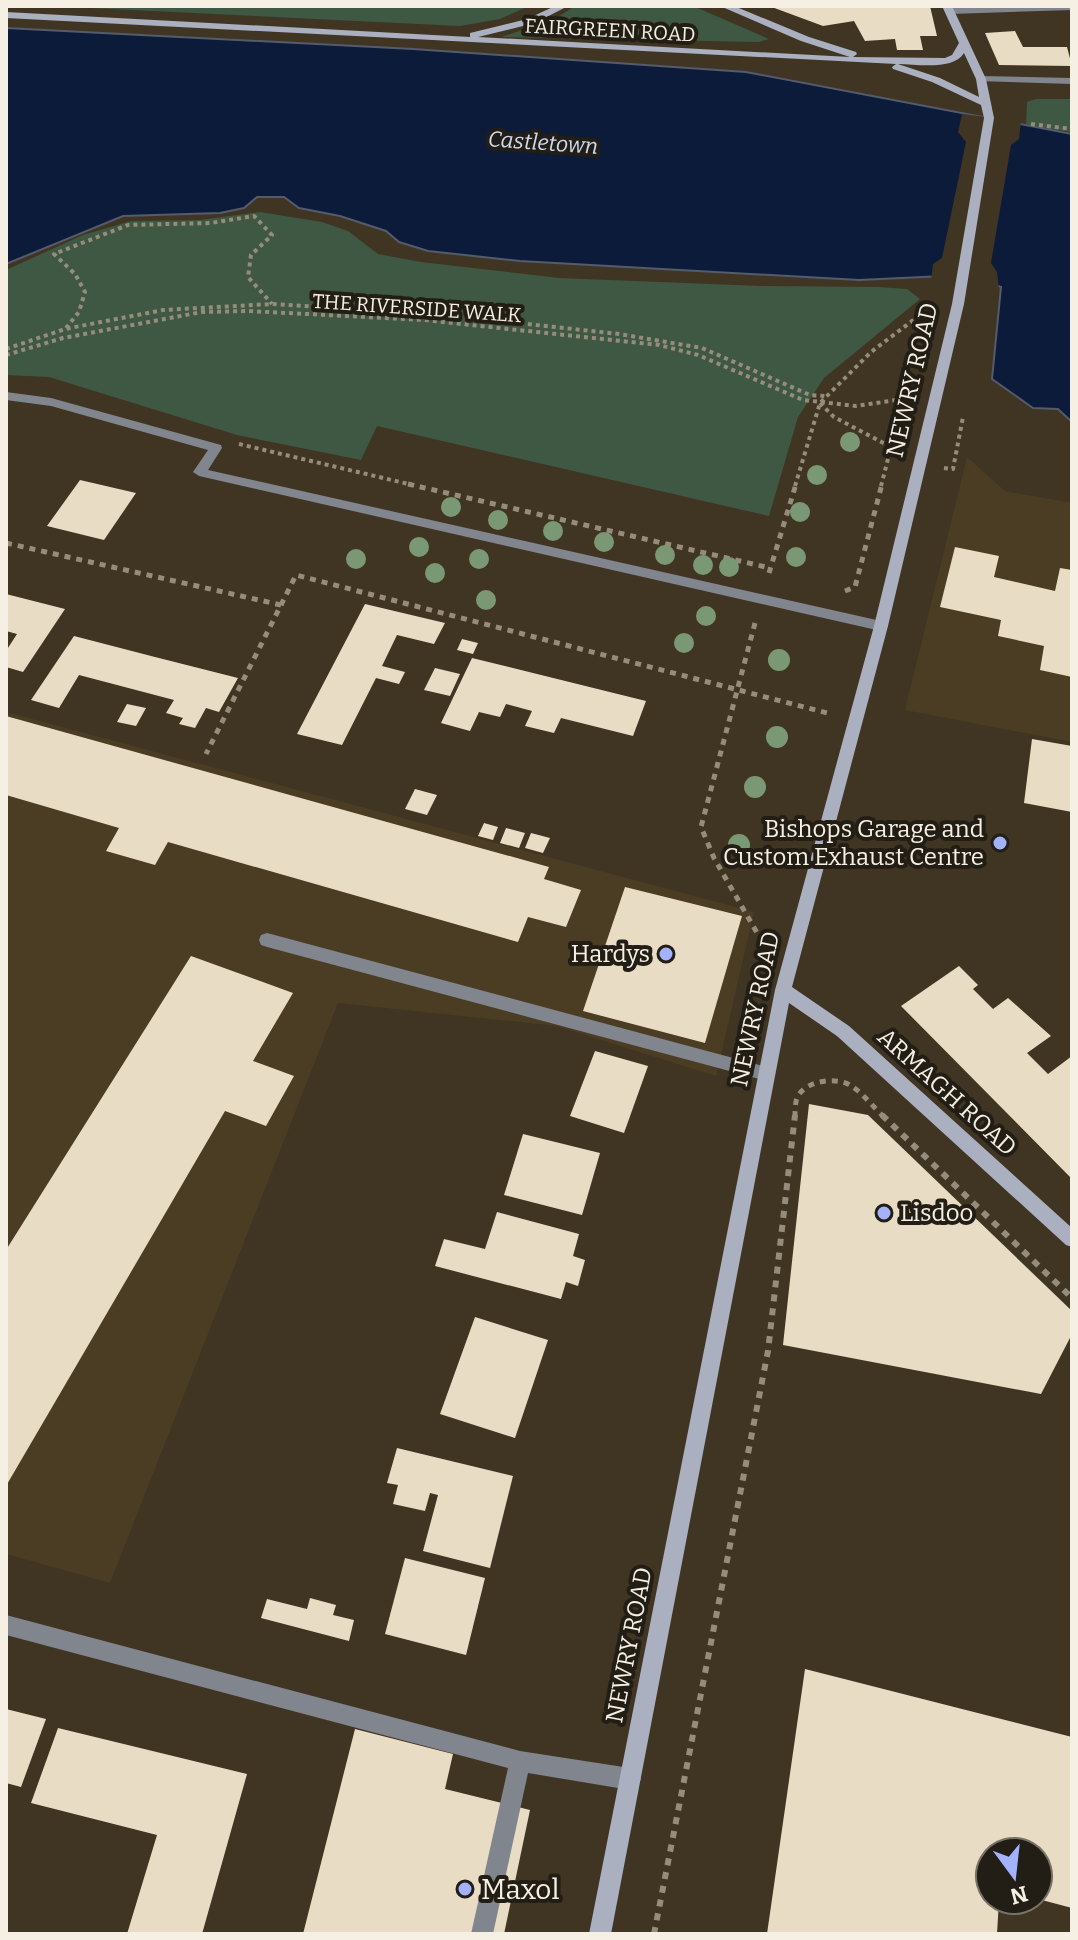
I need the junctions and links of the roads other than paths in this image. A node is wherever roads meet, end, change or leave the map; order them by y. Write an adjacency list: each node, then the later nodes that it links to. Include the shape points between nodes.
1 (563, 6): 6 (main road, via 479,35)
2 (725, 6): 8 (main road)
3 (1072, 7): 4 (street)
4 (949, 8): 7 (main road)
5 (6, 15): 6 (main road, FAIRGREEN ROAD)
6 (424, 38): 8 (main road, FAIRGREEN ROAD)
7 (963, 44): 8 (main road, FAIRGREEN ROAD, via 947,61); 9 (main road)
8 (875, 61): 11 (main road, via 936,80)
9 (981, 79): 10 (street); 11 (main road, NEWRY ROAD)
10 (1072, 81)
11 (984, 103): 13 (main road, NEWRY ROAD, via 989,118 958,304)
12 (6, 396): 13 (street, via 51,402 216,448 199,472)
13 (881, 626): 15 (main road, NEWRY ROAD)
14 (267, 940): 16 (street)
15 (783, 990): 16 (main road, NEWRY ROAD); 17 (main road, ARMAGH ROAD, via 843,1031)
16 (767, 1074): 20 (main road, NEWRY ROAD)
17 (1072, 1239)
18 (6, 1625): 19 (street)
19 (520, 1761): 20 (street); 21 (street)
20 (630, 1779): 22 (main road, NEWRY ROAD)
21 (482, 1934)
22 (600, 1934)

